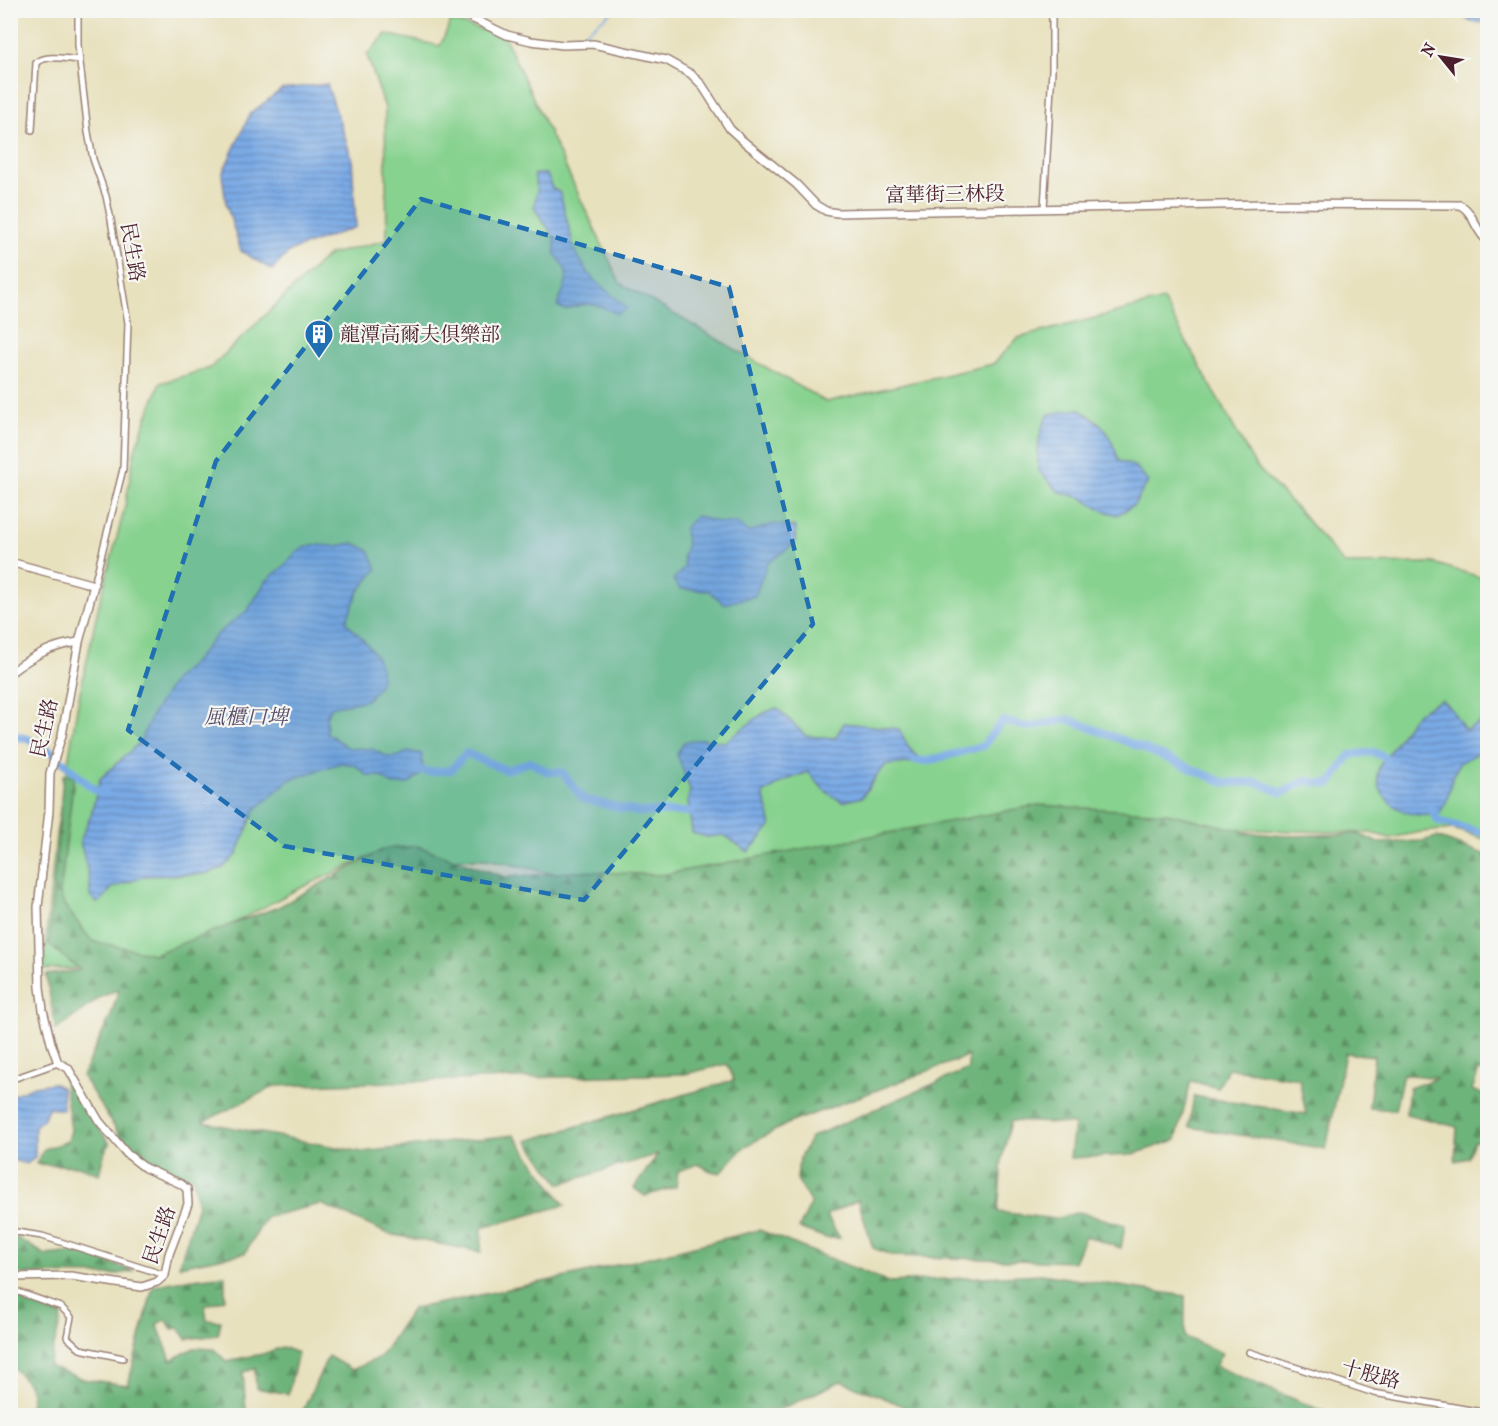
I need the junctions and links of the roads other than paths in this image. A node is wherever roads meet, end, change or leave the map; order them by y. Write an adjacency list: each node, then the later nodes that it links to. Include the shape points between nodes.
1 (78, 10): 4 (street, 民生路)
2 (455, 10): 6 (street, 富華街三林段, via 531,42 593,44 666,60 691,74 730,129 826,211)
3 (1052, 10): 6 (street)
4 (79, 60): 5 (street, via 49,58 36,63); 9 (street, 民生路, via 93,159 111,220 128,323 129,358 123,469)
5 (32, 130)
6 (1044, 208): 7 (street, 富華街三林段, via 1460,205)
7 (1488, 241)
8 (10, 562): 9 (street)
9 (94, 585): 10 (street, 民生路)
10 (79, 642): 11 (street, via 41,652); 12 (street, 民生路, via 62,735 50,773 38,907 43,1010)
11 (10, 673)
12 (58, 1063): 13 (street); 15 (street, 民生路, via 68,1068 99,1121 127,1154 144,1168 187,1189 188,1204)
13 (10, 1080)
14 (10, 1230): 15 (street, via 42,1236)
15 (165, 1275): 16 (street, 民生路, via 142,1287 71,1276)
16 (10, 1277)
17 (10, 1289): 19 (street, via 61,1307 71,1317 67,1337 80,1349)
18 (1249, 1352): 20 (street, 十股路, via 1374,1393)
19 (123, 1358)
20 (1488, 1413)

